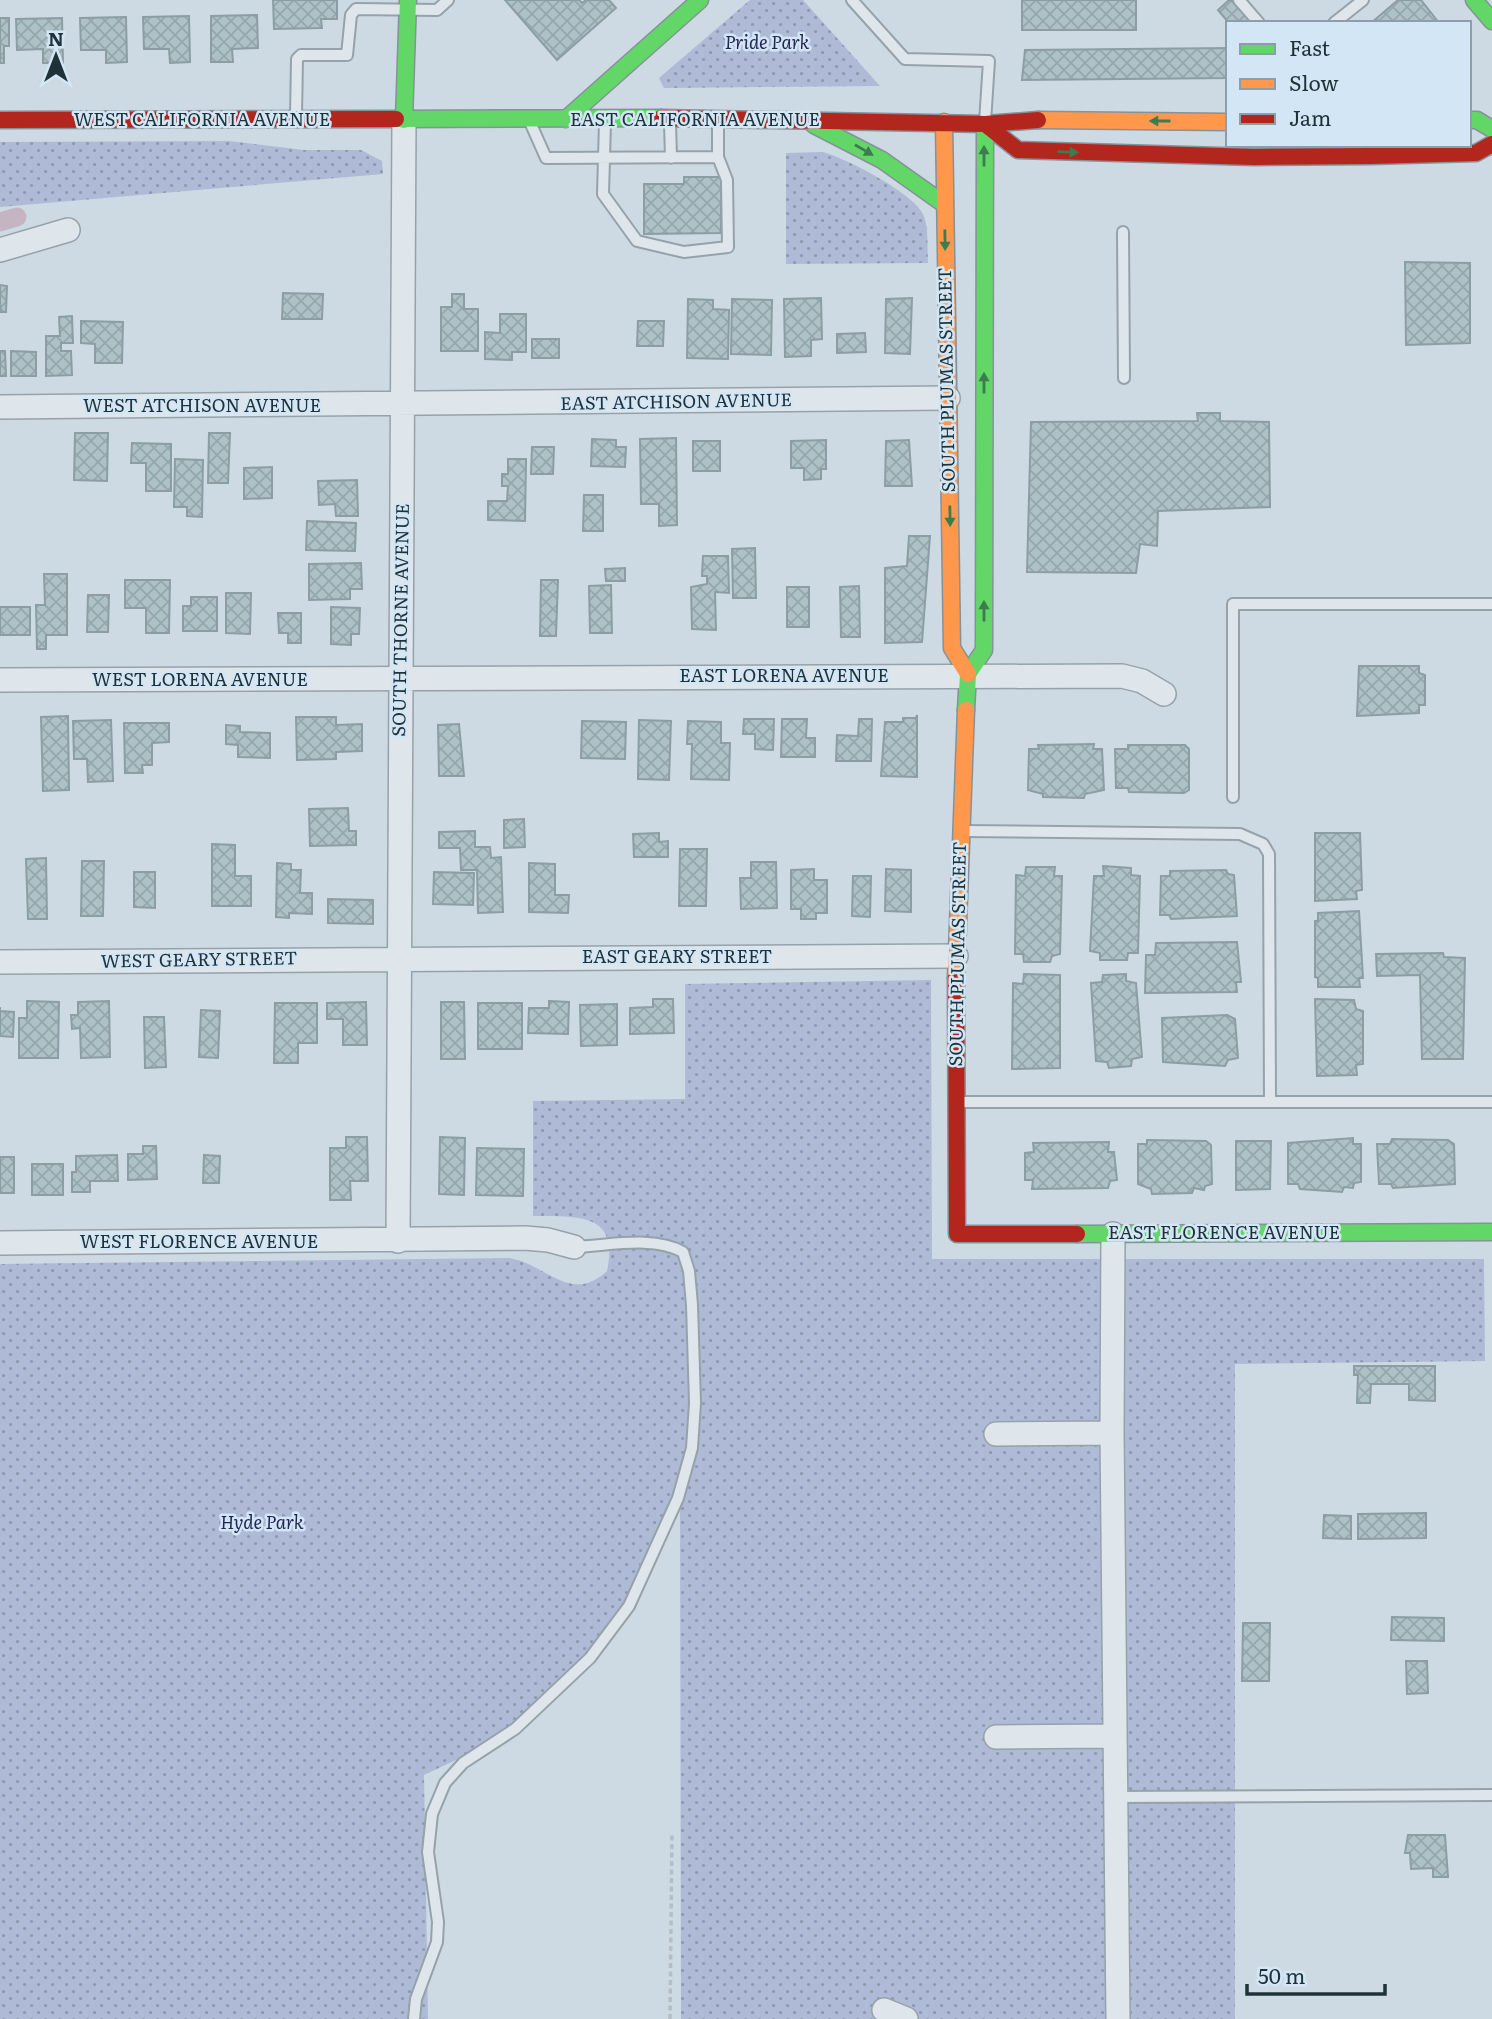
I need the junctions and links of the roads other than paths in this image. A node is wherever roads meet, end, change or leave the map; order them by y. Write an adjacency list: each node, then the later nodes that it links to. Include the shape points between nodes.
1 (448, 0): 7 (lane, via 437,10)
2 (700, 0): 13 (main road)
3 (852, 0): 23 (lane, via 905,59 989,61)
4 (1239, 0): 8 (lane)
5 (1363, 0): 9 (lane)
6 (1474, 0): 10 (main road)
7 (408, 5): 17 (lane, via 356,9 351,15 347,55 301,55 297,59); 18 (main road, SOUTH THORNE AVENUE)
8 (1257, 21)
9 (1340, 21)
10 (1492, 21)
11 (670, 118): 14 (main road, EAST CALIFORNIA AVENUE); 15 (main road, EAST CALIFORNIA AVENUE); 28 (lane)
12 (528, 119): 13 (main road, EAST CALIFORNIA AVENUE); 18 (main road, EAST CALIFORNIA AVENUE); 27 (lane, via 546,158)
13 (566, 119): 14 (main road, EAST CALIFORNIA AVENUE)
14 (605, 119): 27 (lane)
15 (718, 119): 19 (main road, EAST CALIFORNIA AVENUE); 26 (lane)
16 (0, 120): 17 (main road, WEST CALIFORNIA AVENUE)
17 (296, 120): 18 (main road, WEST CALIFORNIA AVENUE)
18 (404, 120): 35 (street, SOUTH THORNE AVENUE)
19 (803, 120): 21 (main road, EAST CALIFORNIA AVENUE); 29 (main road, one-way to 29, via 914,179)
20 (1471, 120): 24 (main road)
21 (944, 122): 23 (main road, EAST CALIFORNIA AVENUE); 29 (main road, SOUTH PLUMAS STREET)
22 (1226, 122): 23 (main road, EAST CALIFORNIA AVENUE, one-way to 23, via 1018,120)
23 (985, 124): 25 (main road, one-way to 25, via 1018,150 1254,157 1476,153); 38 (main road, SOUTH PLUMAS STREET, one-way to 23, via 984,650)
24 (1492, 129)
25 (1492, 145)
26 (718, 157): 27 (lane, via 727,180 727,247 684,252 637,241 603,194); 28 (lane)
27 (604, 158): 28 (lane)
28 (671, 158)
29 (944, 205): 34 (main road, SOUTH PLUMAS STREET, one-way to 34)
30 (68, 230): 32 (street)
31 (1124, 232): 33 (lane)
32 (0, 250)
33 (1124, 378)
34 (948, 398): 35 (street, EAST ATCHISON AVENUE); 38 (main road, SOUTH PLUMAS STREET, one-way to 38, via 952,648)
35 (404, 405): 36 (street, WEST ATCHISON AVENUE); 39 (street, SOUTH THORNE AVENUE)
36 (0, 407)
37 (1492, 604): 42 (lane, via 1233,604)
38 (968, 674): 39 (street, EAST LORENA AVENUE); 41 (street, EAST LORENA AVENUE, via 1122,676); 43 (main road, SOUTH PLUMAS STREET)
39 (399, 679): 40 (street, WEST LORENA AVENUE); 45 (street, SOUTH THORNE AVENUE)
40 (0, 680)
41 (1164, 694)
42 (1233, 797)
43 (960, 831): 44 (main road, SOUTH PLUMAS STREET); 48 (lane, via 1240,834 1263,844 1269,854)
44 (956, 956): 45 (street, EAST GEARY STREET); 47 (main road, SOUTH PLUMAS STREET)
45 (399, 958): 46 (street, WEST GEARY STREET); 53 (street, SOUTH THORNE AVENUE)
46 (0, 962)
47 (956, 1102): 48 (lane); 51 (main road, SOUTH PLUMAS STREET)
48 (1270, 1102): 49 (lane)
49 (1492, 1102)
50 (1492, 1231): 52 (main road, EAST FLORENCE AVENUE)
51 (957, 1234): 52 (main road, EAST FLORENCE AVENUE)
52 (1113, 1234): 56 (street)
53 (398, 1241): 54 (street, WEST FLORENCE AVENUE); 55 (street, via 525,1238)
54 (0, 1243)
55 (574, 1247): 63 (lane, via 658,1244 683,1252 694,1335 692,1448 678,1498 629,1606 590,1658 547,1701 463,1763 445,1783 432,1814 428,1843 437,1942 416,1999)
56 (1112, 1433): 57 (street); 58 (street)
57 (996, 1434)
58 (1115, 1736): 59 (street); 61 (street)
59 (996, 1737)
60 (1492, 1795): 61 (lane)
61 (1115, 1797): 65 (street)
62 (884, 2010): 64 (street)
63 (414, 2019)
64 (906, 2019)
65 (1118, 2019)

